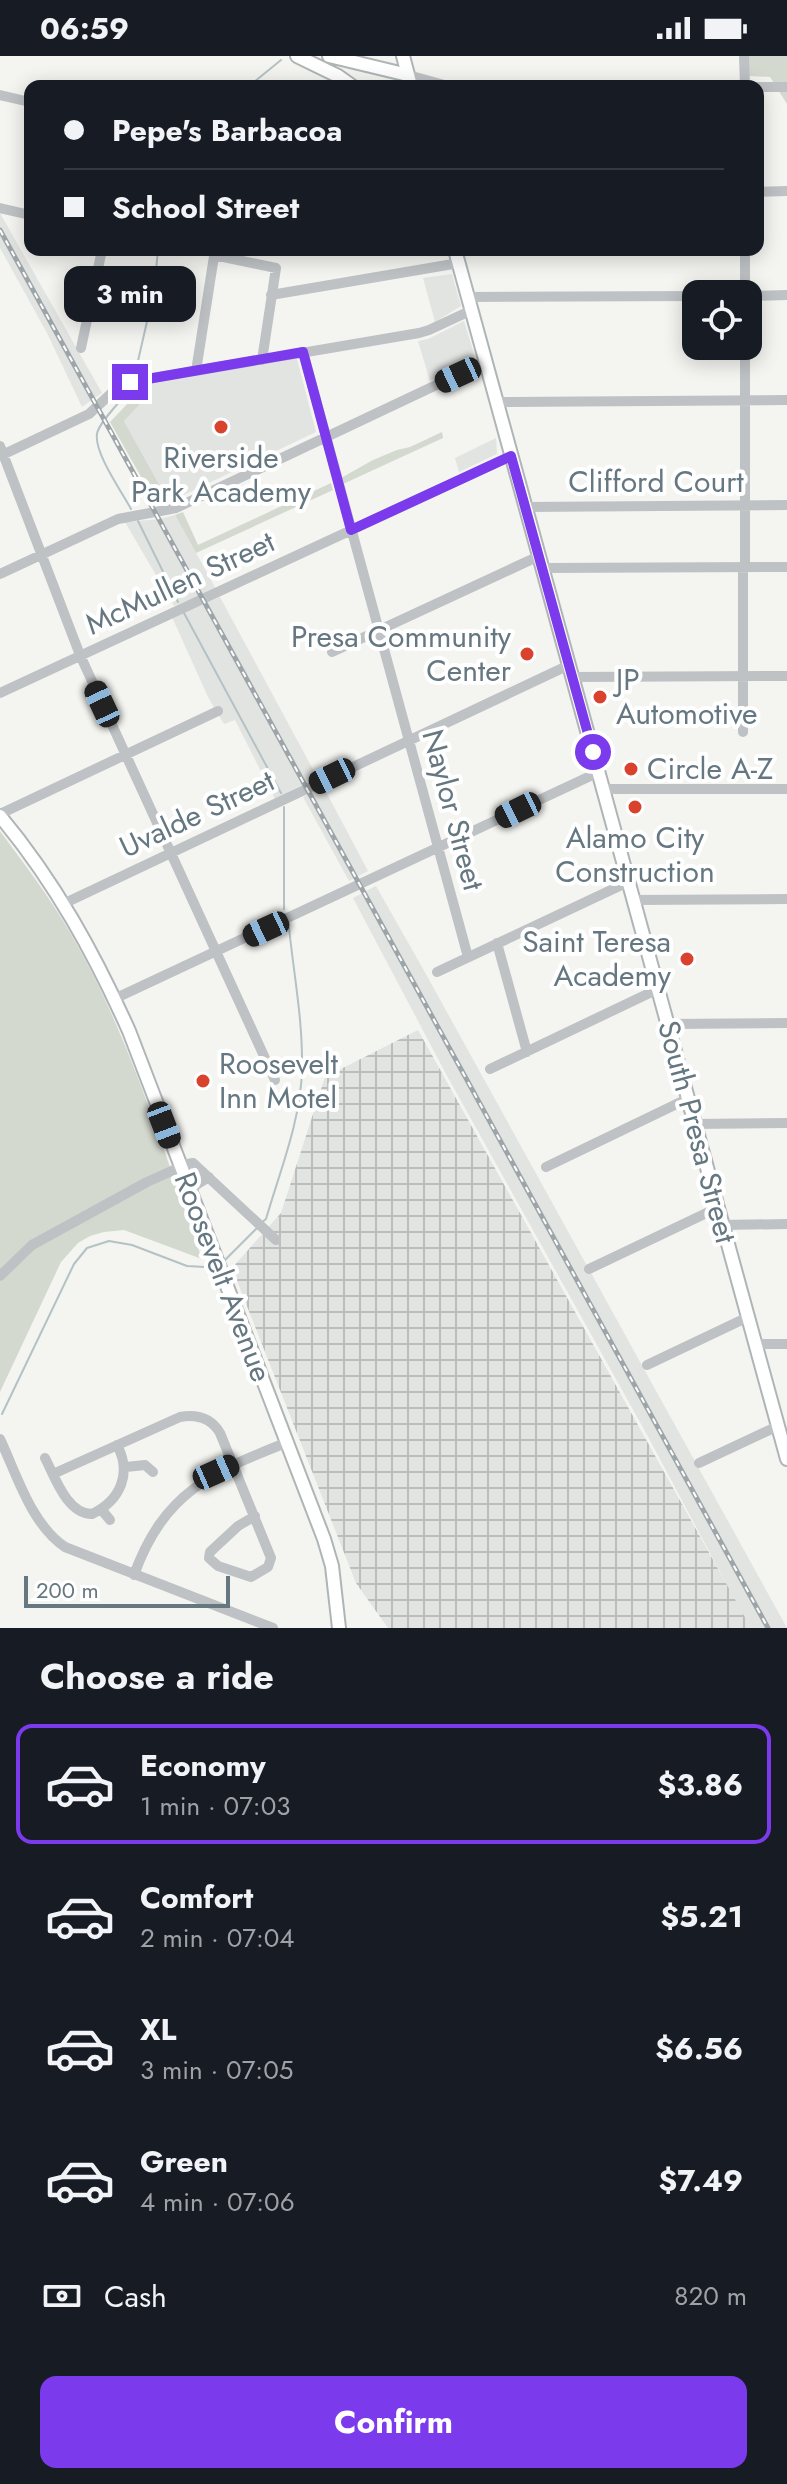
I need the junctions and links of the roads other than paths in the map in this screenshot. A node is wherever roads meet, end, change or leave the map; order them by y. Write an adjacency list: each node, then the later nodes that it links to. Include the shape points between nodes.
1 (297, 56): 5 (main road)
2 (329, 56): 6 (main road)
3 (403, 56): 6 (main road)
4 (744, 56): 7 (street)
5 (344, 80)
6 (410, 80)
7 (745, 80)
8 (764, 87): 9 (street)
9 (787, 87)
10 (0, 95): 11 (street)
11 (24, 101)
12 (787, 191): 13 (street)
13 (764, 192)
14 (0, 208): 15 (street)
15 (24, 214)
16 (101, 256): 28 (street)
17 (214, 256): 33 (street)
18 (230, 256): 22 (street, via 276,268)
19 (745, 256): 21 (street)
20 (457, 257): 22 (street); 26 (main road, South Presa Street)
21 (746, 280)
22 (271, 295): 30 (street)
23 (762, 295): 24 (street)
24 (787, 295)
25 (682, 296): 26 (street)
26 (468, 297): 27 (main road, South Presa Street)
27 (472, 310): 29 (street, via 429,330); 32 (main road, South Presa Street)
28 (81, 348)
29 (303, 352): 30 (street); 37 (street, Naylor Street)
30 (262, 360): 33 (street)
31 (745, 360): 34 (street)
32 (485, 362): 36 (main road, South Presa Street); 37 (street)
33 (196, 371): 38 (street, via 124,384 89,414)
34 (746, 400): 35 (street); 36 (street); 40 (street)
35 (787, 400)
36 (496, 402): 39 (main road, South Presa Street)
37 (326, 437): 43 (street, Naylor Street); 44 (street, via 176,508 118,519)
38 (1, 452): 44 (street)
39 (511, 456): 42 (main road, South Presa Street); 43 (street, McMullen Street)
40 (745, 505): 41 (street, Clifford Court); 42 (street, Clifford Court); 46 (street)
41 (787, 505)
42 (525, 507): 45 (main road, South Presa Street)
43 (351, 530): 49 (street, Naylor Street); 51 (street, McMullen Street)
44 (41, 555): 48 (street); 51 (street)
45 (540, 562): 46 (street); 49 (street); 52 (main road, South Presa Street)
46 (744, 567): 47 (street); 53 (street)
47 (787, 567)
48 (0, 574)
49 (379, 630): 50 (street); 58 (street, Naylor Street)
50 (332, 652)
51 (80, 655): 55 (street, McMullen Street); 59 (street)
52 (571, 671): 53 (street); 58 (street, Uvalde Street); 60 (main road, South Presa Street)
53 (743, 676): 54 (street); 57 (street)
54 (787, 676)
55 (0, 693)
56 (218, 711): 59 (street)
57 (743, 732)
58 (409, 740): 64 (street, Naylor Street); 65 (street, Uvalde Street)
59 (125, 755): 63 (street); 65 (street)
60 (599, 772): 61 (main road, South Presa Street); 64 (street)
61 (603, 789): 62 (street); 66 (main road, South Presa Street)
62 (787, 789)
63 (0, 815): 69 (main road, Roosevelt Avenue)
64 (438, 848): 71 (street); 72 (street, Naylor Street)
65 (171, 853): 69 (street, Uvalde Street); 71 (street)
66 (628, 882): 68 (main road, South Presa Street); 70 (street)
67 (787, 899): 68 (street)
68 (633, 900): 74 (main road, South Presa Street)
69 (63, 904): 75 (main road, Roosevelt Avenue)
70 (497, 943): 72 (street); 78 (street)
71 (217, 952): 75 (street); 80 (street)
72 (468, 957): 73 (street)
73 (437, 972)
74 (658, 989): 77 (main road, South Presa Street); 78 (street)
75 (114, 999): 84 (main road, Roosevelt Avenue)
76 (787, 1023): 77 (street)
77 (667, 1024): 81 (main road, South Presa Street)
78 (527, 1052): 79 (street)
79 (490, 1069)
80 (275, 1080)
81 (687, 1099): 83 (main road, South Presa Street); 85 (street)
82 (787, 1123): 83 (street)
83 (694, 1124): 88 (main road, South Presa Street)
84 (179, 1166): 86 (street, via 193,1163); 87 (main road, Roosevelt Avenue); 93 (street, via 32,1245)
85 (546, 1167)
86 (209, 1177): 87 (street); 91 (street)
87 (190, 1194): 100 (main road, Roosevelt Avenue)
88 (717, 1208): 90 (main road, South Presa Street); 92 (street)
89 (787, 1224): 90 (street)
90 (722, 1225): 94 (main road, South Presa Street)
91 (272, 1236)
92 (589, 1269)
93 (0, 1276)
94 (748, 1317): 95 (main road, South Presa Street); 97 (street)
95 (755, 1344): 96 (street); 98 (main road, South Presa Street)
96 (787, 1344)
97 (647, 1365)
98 (778, 1426): 102 (main road, South Presa Street); 104 (street)
99 (0, 1439): 112 (street, via 39,1522 55,1540)
100 (288, 1442): 105 (street); 114 (main road, Roosevelt Avenue, via 332,1566)
101 (117, 1445): 105 (street, via 180,1417 195,1416 217,1427); 106 (street); 108 (street)
102 (786, 1455)
103 (45, 1458): 108 (street)
104 (699, 1463)
105 (233, 1464): 110 (street); 112 (street, via 198,1484 167,1514 142,1550)
106 (126, 1467): 107 (street, via 145,1465); 109 (street, via 119,1488)
107 (153, 1472)
108 (53, 1474): 109 (street, via 76,1510 89,1514)
109 (101, 1509): 111 (street)
110 (255, 1516): 110 (street, via 271,1558 268,1567 245,1576 214,1564 210,1552)
111 (110, 1520)
112 (134, 1575): 113 (street)
113 (273, 1628)
114 (339, 1628)

